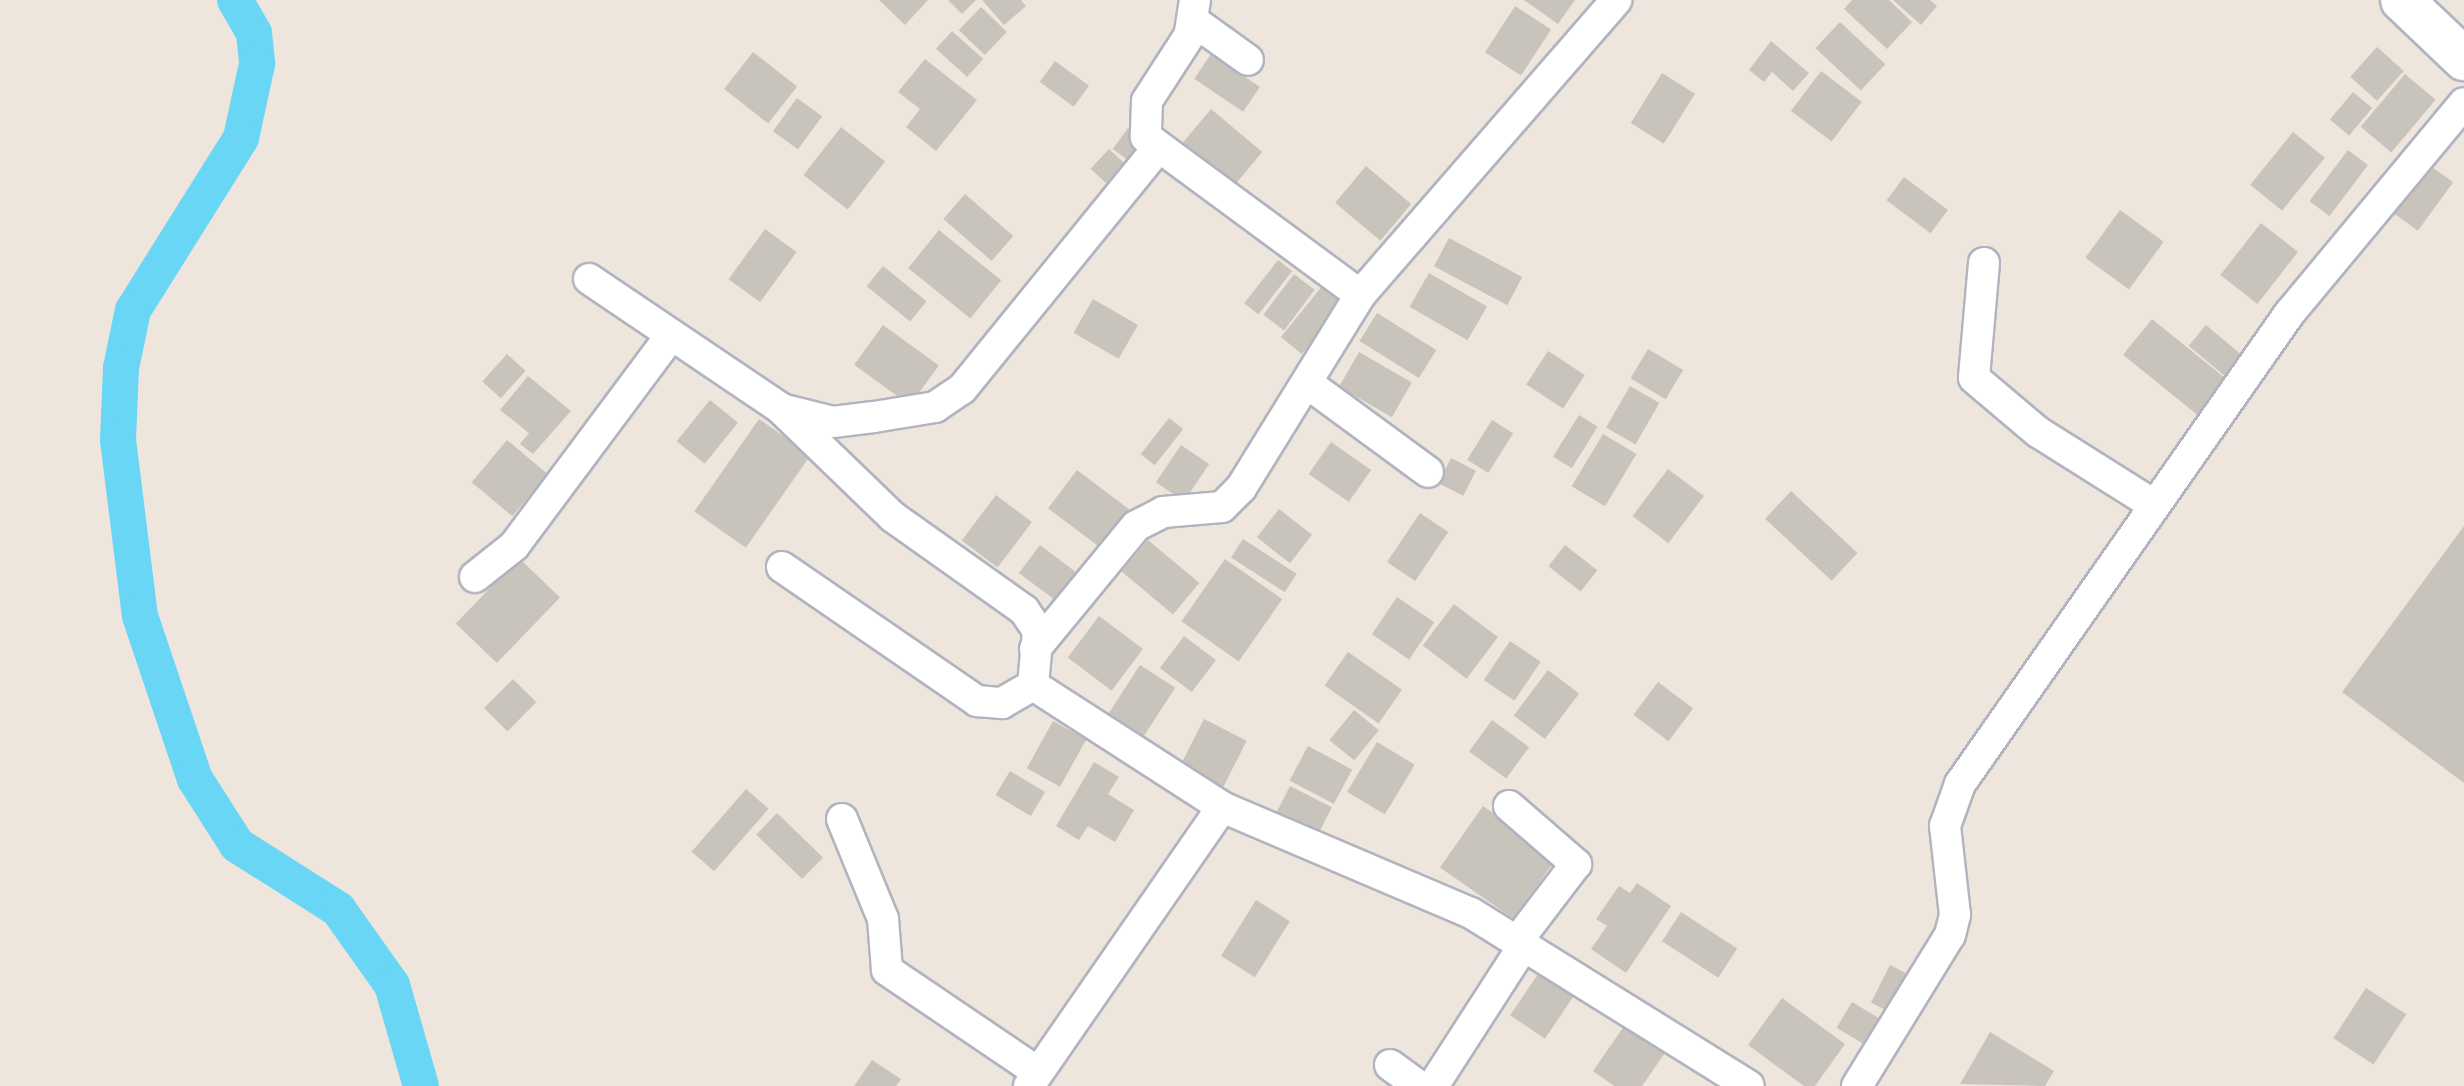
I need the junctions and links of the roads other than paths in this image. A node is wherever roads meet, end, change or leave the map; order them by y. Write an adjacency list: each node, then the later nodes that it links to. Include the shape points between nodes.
1 (1616, 0): 10 (street)
2 (2402, 0): 4 (main road)
3 (1195, 11): 5 (street); 7 (street, via 1147,101 1141,125)
4 (2464, 59)
5 (1248, 60)
6 (2464, 103): 15 (street, via 2289,314)
7 (1158, 148): 10 (street); 13 (street, via 962,389 935,407 833,422)
8 (1984, 263): 15 (street, via 1974,378 2038,432)
9 (589, 279): 11 (street)
10 (1360, 295): 12 (street)
11 (669, 338): 13 (street); 17 (street, via 514,546)
12 (1307, 383): 14 (street); 18 (street, via 1222,507 1163,512 1136,526)
13 (780, 408): 18 (street, via 893,517 1035,620)
14 (1428, 472)
15 (2154, 505): 29 (street, via 1948,805 1950,935)
16 (782, 567): 19 (street, via 977,701 1002,703)
17 (475, 577)
18 (1035, 649): 19 (street)
19 (1033, 685): 21 (street)
20 (1509, 806): 23 (street, via 1576,864)
21 (1222, 807): 23 (street, via 1431,894); 25 (street)
22 (842, 819): 25 (street, via 883,919 887,970)
23 (1521, 943): 27 (street); 28 (street)
24 (1390, 1065): 26 (street)
25 (1032, 1079)
26 (1419, 1086)
27 (1433, 1086)
28 (1749, 1086)
29 (1857, 1086)

